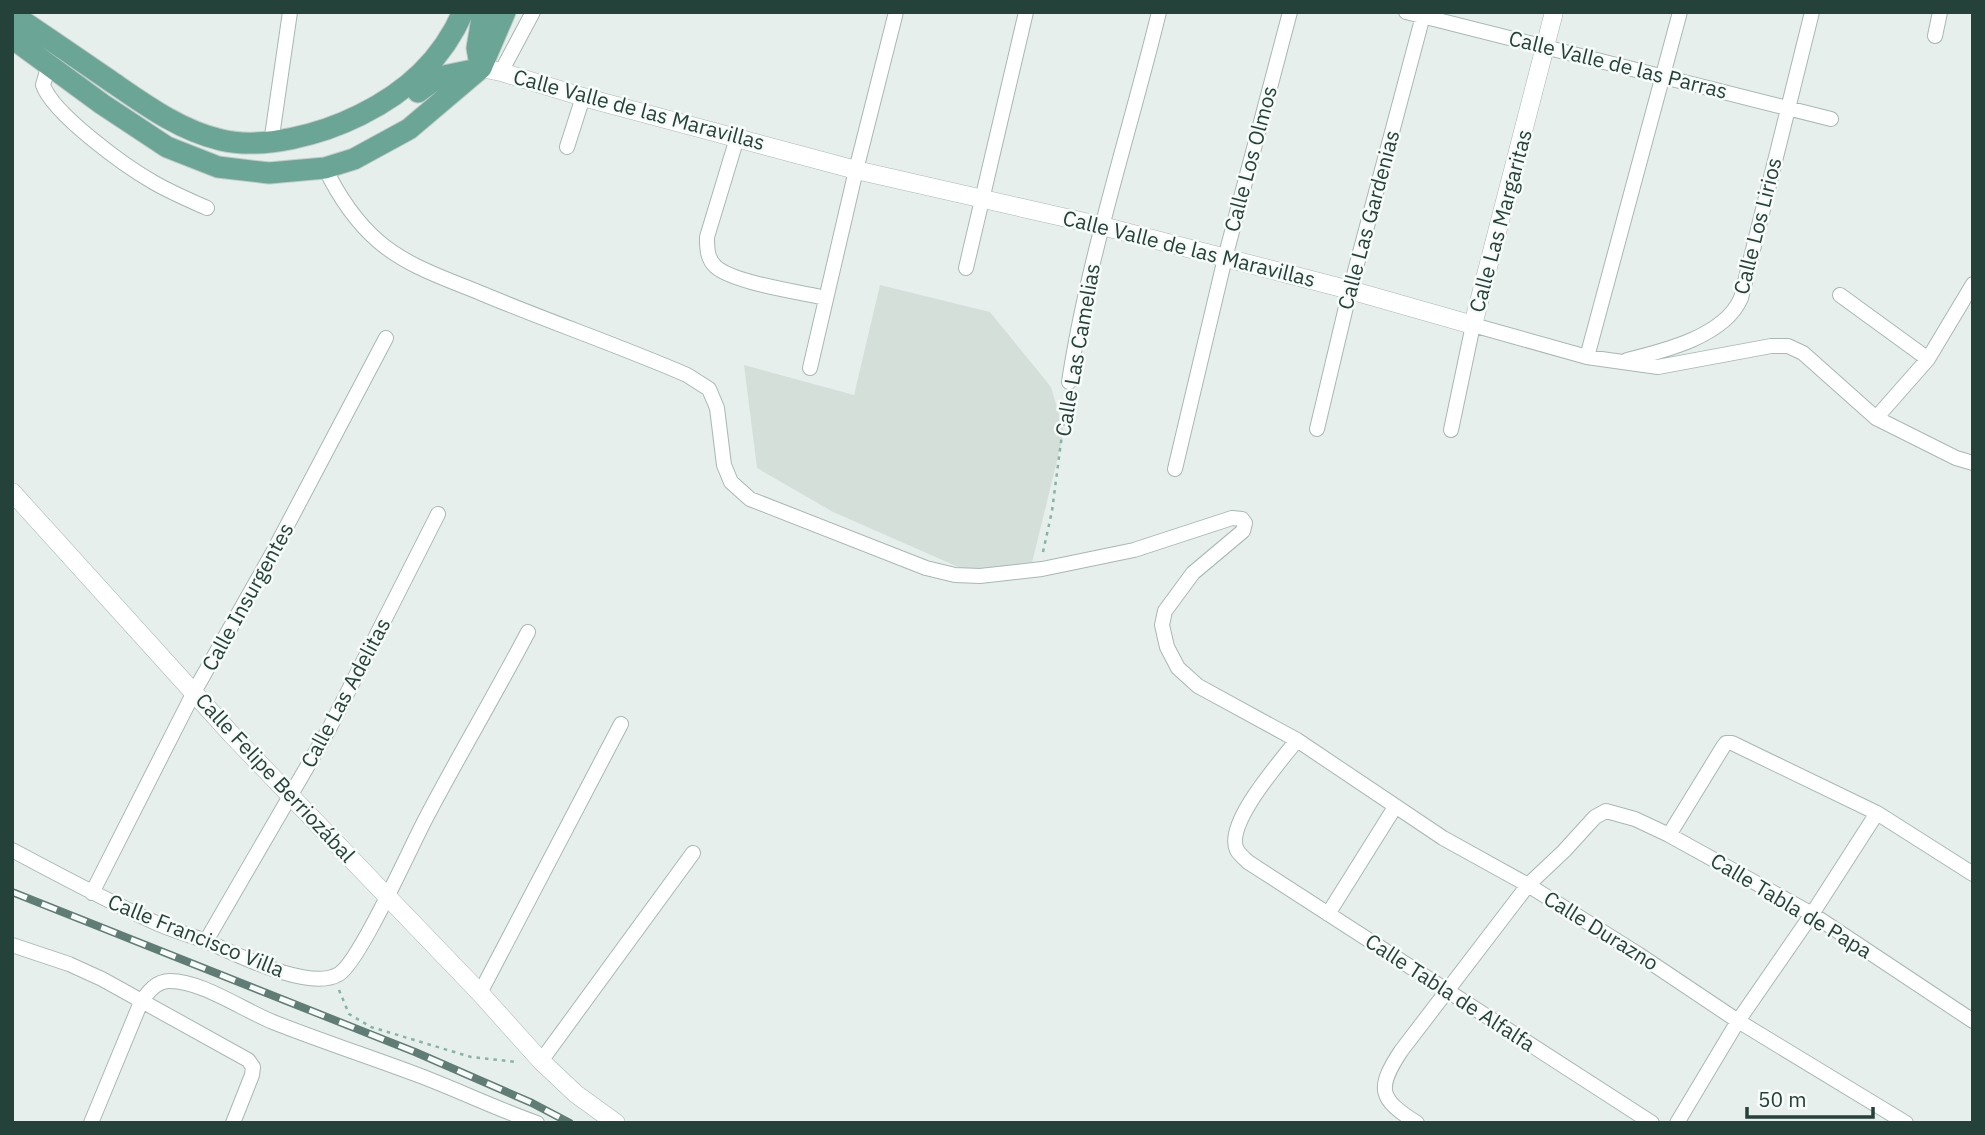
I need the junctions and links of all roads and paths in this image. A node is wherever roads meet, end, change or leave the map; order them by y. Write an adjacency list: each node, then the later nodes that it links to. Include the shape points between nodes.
1 (290, 12): 27 (street)
2 (463, 12): 27 (main road, via 430,66 386,103 341,125)
3 (483, 12): 21 (main road, via 477,48)
4 (505, 12): 21 (main road)
5 (533, 12): 21 (street)
6 (896, 12): 30 (street)
7 (1026, 12): 31 (street)
8 (1159, 12): 33 (street, Calle Las Camelias)
9 (1290, 12): 34 (street, Calle Los Olmos)
10 (1406, 12): 16 (street, Calle Valle de las Parras)
11 (1554, 12): 19 (street, Calle Las Margaritas)
12 (1680, 12): 22 (street)
13 (1812, 12): 24 (street, Calle Los Lirios)
14 (1940, 12): 17 (street)
15 (12, 14): 27 (main road, via 177,125 223,141)
16 (1424, 14): 19 (street, Calle Valle de las Parras); 37 (street, Calle Las Gardenias)
17 (1935, 36)
18 (12, 38): 20 (main road)
19 (1546, 47): 22 (street, Calle Valle de las Parras); 40 (street, Calle Las Margaritas)
20 (49, 64): 29 (main road, via 167,147 218,167 269,173); 32 (street, via 43,85 54,106 151,180)
21 (491, 70): 23 (street, Calle Valle de las Maravillas); 27 (main road, via 439,77 377,123 334,142 295,148); 29 (main road, via 409,129 354,159)
22 (1664, 75): 24 (street, Calle Valle de las Parras); 42 (street)
23 (583, 97): 26 (street, Calle Valle de las Maravillas); 28 (street)
24 (1788, 108): 25 (street, Calle Valle de las Parras); 44 (street, Calle Los Lirios, via 1736,310 1677,346)
25 (1831, 119)
26 (737, 138): 30 (street, Calle Valle de las Maravillas); 39 (street, via 707,237 714,266 727,274)
27 (271, 143)
28 (567, 147)
29 (325, 167): 54 (street, via 339,197 356,218 378,241 418,267 677,370 709,389 717,408 724,465 732,482 750,499 901,559 955,575)
30 (856, 170): 31 (street, Calle Valle de las Maravillas); 39 (street)
31 (981, 198): 33 (street, Calle Valle de las Maravillas); 35 (street)
32 (207, 208)
33 (1102, 226): 34 (street, Calle Valle de las Maravillas); 46 (street, Calle Las Camelias)
34 (1225, 258): 37 (street, Calle Valle de las Maravillas); 51 (street, Calle Los Olmos)
35 (965, 268)
36 (1973, 284): 43 (street)
37 (1350, 290): 40 (street, Calle Valle de las Maravillas); 48 (street, Calle Las Gardenias)
38 (1840, 295): 43 (street)
39 (826, 298): 45 (street)
40 (1473, 325): 42 (street, Calle Valle de las Maravillas); 49 (street, Calle Las Margaritas)
41 (386, 338): 56 (street, Calle Insurgentes)
42 (1587, 357): 44 (street, Calle Valle de las Maravillas)
43 (1928, 359): 47 (street)
44 (1615, 363): 47 (street, Calle Valle de las Maravillas, via 1666,367 1788,346 1803,353)
45 (810, 368)
46 (1069, 383): 54 (path, Calle Las Camelias)
47 (1876, 418): 50 (street, Calle Valle de las Maravillas)
48 (1317, 429)
49 (1451, 430)
50 (1973, 463)
51 (1175, 469)
52 (12, 492): 56 (street, Calle Felipe Berriozábal)
53 (438, 514): 59 (street, Calle Las Adelitas, via 329,729)
54 (1042, 569): 58 (street, Calle Durazno, via 1134,550 1232,518 1242,519 1243,531 1194,573 1165,611 1167,647 1178,668 1198,685)
55 (528, 632): 68 (street)
56 (194, 692): 59 (street, Calle Felipe Berriozábal); 67 (street, Calle Insurgentes)
57 (621, 724): 75 (street)
58 (1297, 740): 60 (street, Calle Durazno); 70 (street, Calle Tabla de Alfalfa, via 1257,794 1236,828 1235,839 1237,850 1248,862)
59 (289, 796): 68 (street, Calle Felipe Berriozábal); 71 (street, Calle Las Adelitas)
60 (1395, 807): 66 (street, Calle Durazno); 70 (street)
61 (1877, 813): 62 (street, via 1726,743); 65 (street); 69 (street)
62 (1669, 835): 66 (street, Calle Tabla de Papa, via 1612,811 1600,813); 69 (street, Calle Tabla de Papa)
63 (12, 850): 67 (street, Calle Francisco Villa)
64 (692, 853): 79 (street)
65 (1973, 874)
66 (1528, 885): 74 (street); 77 (street, Calle Durazno)
67 (92, 893): 71 (street, Calle Francisco Villa)
68 (386, 896): 73 (street); 75 (street, Calle Felipe Berriozábal)
69 (1812, 914): 77 (street); 78 (street, Calle Tabla de Papa)
70 (1328, 915): 74 (street, Calle Tabla de Alfalfa)
71 (206, 942): 73 (street, Calle Francisco Villa, via 298,977 323,979)
72 (12, 944): 76 (street, via 69,964)
73 (339, 974): 79 (path, via 338,988 349,1014 371,1027 471,1057)
74 (1446, 992): 85 (street, via 1388,1072 1384,1085 1384,1096 1392,1106); 86 (street, Calle Tabla de Alfalfa)
75 (480, 993): 79 (street, Calle Felipe Berriozábal)
76 (141, 1002): 80 (street, via 156,985 184,982 273,1022 420,1076); 81 (street); 82 (street, via 248,1060 252,1075)
77 (1738, 1021): 87 (street); 88 (street, Calle Durazno)
78 (1973, 1021)
79 (541, 1060): 84 (street, via 576,1094)
80 (509, 1118): 83 (street)
81 (91, 1123)
82 (233, 1123)
83 (537, 1123)
84 (616, 1123)
85 (1417, 1123)
86 (1652, 1123)
87 (1677, 1123)
88 (1906, 1123)

